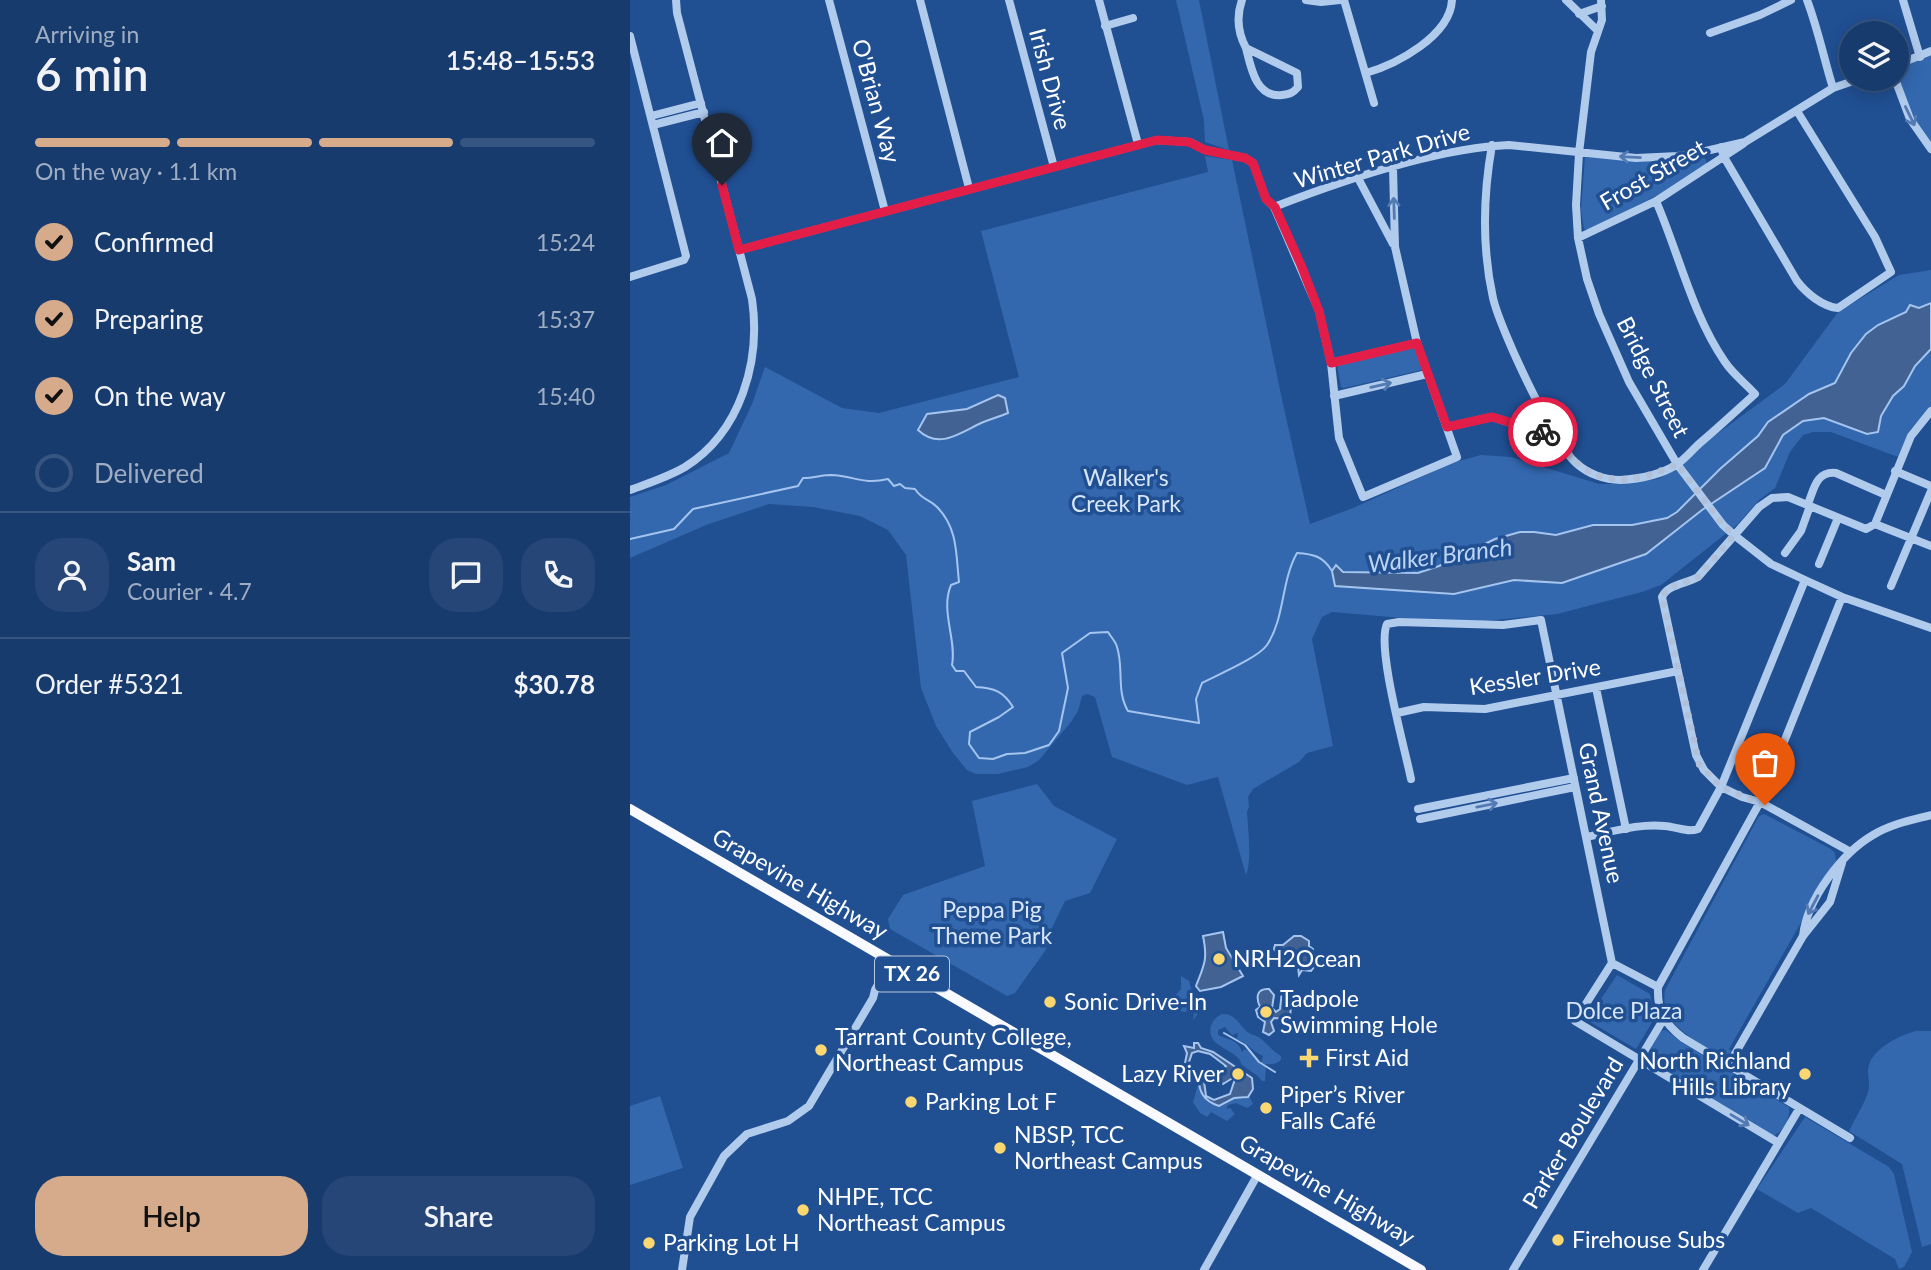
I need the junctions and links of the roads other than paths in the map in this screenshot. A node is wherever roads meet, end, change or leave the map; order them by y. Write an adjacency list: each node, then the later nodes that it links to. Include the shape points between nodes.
1 (676, 0): 30 (street)
2 (829, 0): 46 (street, O'Brian Way)
3 (920, 0): 43 (street)
4 (1009, 0): 40 (street, Irish Drive)
5 (1099, 0): 17 (street)
6 (1242, 0): 21 (street, via 1239,32)
7 (1306, 0): 8 (street)
8 (1342, 0): 25 (street)
9 (1452, 0): 25 (street, via 1448,18 1430,37 1390,65)
10 (1566, 0): 15 (street)
11 (1791, 0): 19 (street)
12 (1807, 0): 27 (street)
13 (1903, 0): 23 (street)
14 (1602, 3): 15 (street); 18 (street, Bridge Street)
15 (1579, 14): 18 (street)
16 (1133, 18): 17 (street)
17 (1105, 26): 34 (street)
18 (1598, 31): 38 (street, Bridge Street, via 1591,52)
19 (1710, 33)
20 (630, 36): 32 (street)
21 (1246, 48): 21 (street, via 1261,88 1276,95 1298,87 1297,73)
22 (1931, 51): 23 (street)
23 (1920, 57): 24 (street)
24 (1909, 61)
25 (1366, 73): 29 (street)
26 (1839, 86): 27 (street, Winter Park Drive)
27 (1833, 88): 31 (street, Winter Park Drive)
28 (1900, 91): 37 (street, one-way to 37, via 1910,119)
29 (1374, 103)
30 (703, 107): 32 (street); 49 (street)
31 (1797, 111): 33 (street, Winter Park Drive); 39 (street, via 1875,237 1891,272 1838,308 1803,289)
32 (652, 121): 50 (street, via 686,256 676,264)
33 (1745, 142): 36 (street, Winter Park Drive); 39 (street, Frost Street)
34 (1138, 144): 40 (street); 45 (street, via 1172,139 1245,158 1253,163 1266,199)
35 (1492, 145): 38 (street, Winter Park Drive); 41 (street, Winter Park Drive); 57 (street, via 1485,183 1485,228 1493,300)
36 (1721, 147): 38 (street, Winter Park Drive, one-way to 38, via 1661,157); 39 (street)
37 (1931, 149)
38 (1579, 153): 47 (street, Bridge Street)
39 (1724, 157): 44 (street, Frost Street)
40 (1054, 167): 43 (street)
41 (1393, 168): 42 (street, Winter Park Drive); 48 (street, one-way to 41)
42 (1358, 178): 45 (street, Winter Park Drive); 48 (street)
43 (969, 188): 46 (street)
44 (1656, 201): 47 (street, Frost Street); 58 (street, via 1711,339 1755,394)
45 (1275, 207): 52 (street, via 1319,311)
46 (885, 211): 49 (street)
47 (1578, 238): 58 (street, Bridge Street, via 1599,314 1629,382)
48 (1395, 247): 51 (street)
49 (739, 250): 61 (street, via 755,318 742,396 728,425 694,461)
50 (630, 277)
51 (1417, 343): 52 (street); 53 (street)
52 (1331, 363): 54 (street)
53 (1427, 374): 54 (street, one-way to 53); 56 (street)
54 (1334, 396): 56 (street, via 1339,438 1363,497 1457,457)
55 (1931, 411): 59 (street, via 1911,436)
56 (1447, 427): 57 (street, via 1492,417)
57 (1555, 433): 58 (street, via 1576,463 1599,477 1630,479)
58 (1677, 464): 67 (street, Bridge Street)
59 (1895, 471): 60 (street); 63 (street)
60 (1931, 486)
61 (630, 489)
62 (1931, 491): 68 (street)
63 (1886, 495): 64 (street, via 1827,473 1819,477); 66 (street)
64 (1809, 505): 65 (street); 67 (street, via 1788,497 1767,499); 70 (street, via 1801,531)
65 (1838, 517): 66 (street, via 1866,529); 71 (street)
66 (1875, 524): 68 (street)
67 (1734, 535): 72 (street, Bridge Street, via 1771,564); 76 (street, via 1698,577 1667,589 1662,597)
68 (1910, 538): 69 (street); 73 (street)
69 (1931, 546)
70 (1785, 553)
71 (1819, 564)
72 (1805, 580): 74 (street, Bridge Street); 82 (street)
73 (1891, 586)
74 (1842, 597): 75 (street, Bridge Street); 83 (street)
75 (1931, 628)
76 (1678, 671): 77 (street, Kessler Drive); 82 (street, via 1696,755 1703,770)
77 (1596, 688): 78 (street, Kessler Drive); 88 (street)
78 (1556, 696): 79 (street, Kessler Drive, via 1485,709 1424,707); 79 (street, Grand Avenue, via 1541,620 1503,625 1399,622 1387,624 1383,631); 81 (street, Grand Avenue)
79 (1397, 713): 80 (street)
80 (1411, 779)
81 (1575, 783): 85 (street); 87 (street, one-way to 81); 89 (street, Grand Avenue)
82 (1721, 787): 83 (street); 88 (street, via 1695,831 1657,825)
83 (1760, 802): 90 (street); 95 (street)
84 (630, 809): 93 (main road, Grapevine Highway / TX 26)
85 (1418, 809)
86 (1931, 815): 90 (street, via 1875,834)
87 (1420, 819)
88 (1626, 830): 89 (street)
89 (1586, 837): 94 (street, Grand Avenue)
90 (1849, 851): 91 (street)
91 (1842, 863): 92 (street, via 1830,902); 92 (street, one-way to 92, via 1808,912)
92 (1803, 936): 98 (street)
93 (893, 963): 102 (main road, Grapevine Highway / TX 26); 103 (street, via 809,1106 788,1121 747,1134 724,1156 690,1217)
94 (1612, 963): 95 (street); 97 (street, via 1575,1021)
95 (1658, 987): 96 (street)
96 (1663, 1020): 97 (street, Parker Boulevard); 98 (street)
97 (1640, 1060): 101 (street, one-way to 101); 106 (street, Parker Boulevard)
98 (1728, 1066): 99 (street)
99 (1799, 1109): 100 (street); 101 (street)
100 (1850, 1138)
101 (1777, 1142): 107 (street)
102 (1258, 1174): 104 (street); 105 (main road, Grapevine Highway / TX 26)
103 (681, 1270)
104 (1204, 1270)
105 (1422, 1270)
106 (1513, 1270)
107 (1703, 1270)

